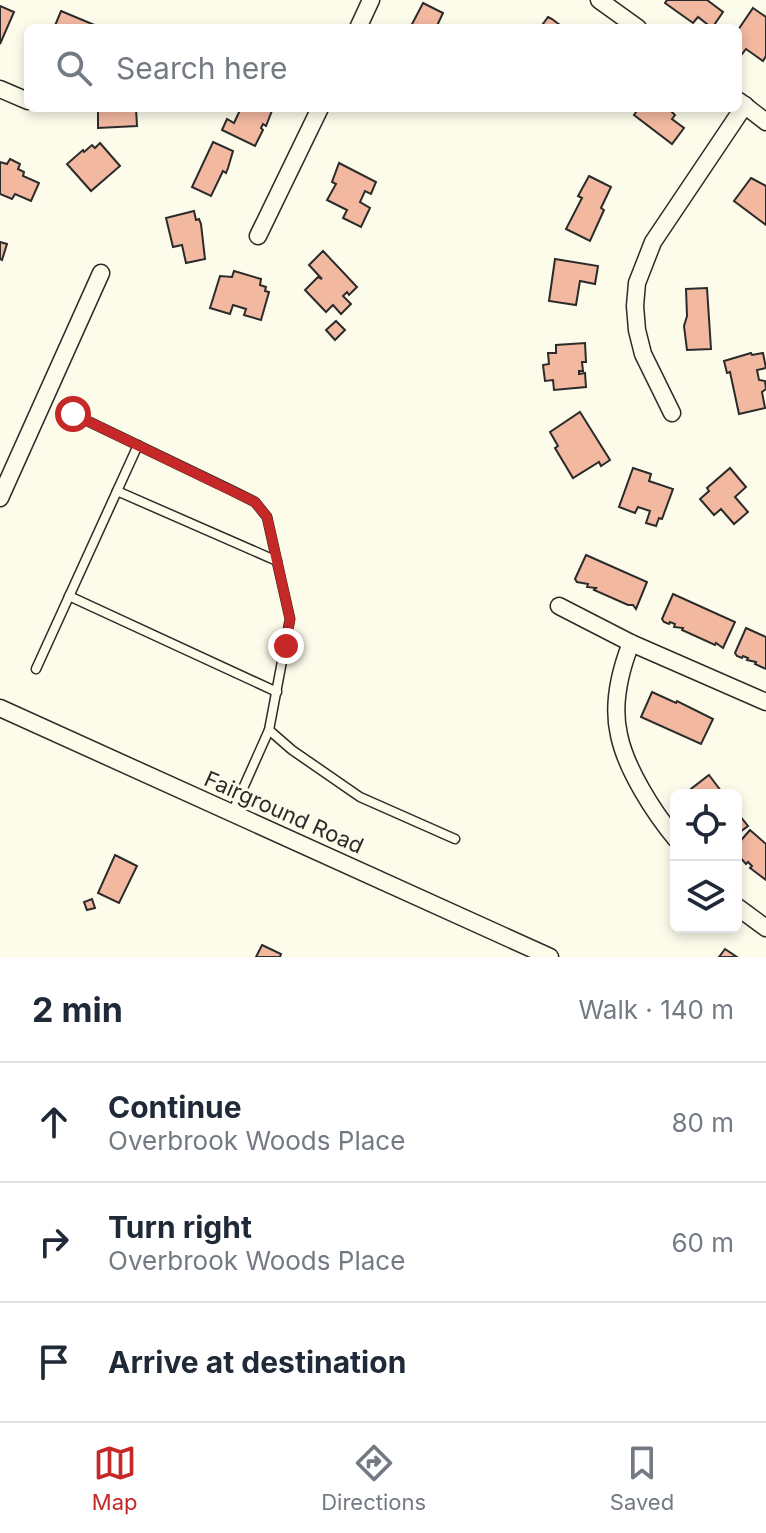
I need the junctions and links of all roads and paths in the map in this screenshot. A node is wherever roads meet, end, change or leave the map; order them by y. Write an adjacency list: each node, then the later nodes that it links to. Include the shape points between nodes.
1 (371, 0): 3 (street)
2 (599, 0): 4 (street)
3 (360, 24)
4 (632, 24)
5 (0, 89): 6 (street)
6 (24, 99)
7 (742, 104): 10 (street)
8 (318, 112): 11 (street)
9 (735, 112): 13 (street, via 653,242 637,283 643,354)
10 (766, 122)
11 (258, 236)
12 (101, 273): 17 (street)
13 (672, 413)
14 (73, 414): 15 (lane)
15 (138, 445): 16 (lane); 18 (lane, via 255,502 267,517)
16 (117, 491): 18 (lane); 19 (lane)
17 (0, 498)
18 (277, 561): 23 (lane, via 290,619)
19 (69, 596): 22 (lane); 23 (lane)
20 (559, 606): 21 (street)
21 (631, 643): 24 (street); 28 (street, via 619,678 619,736 634,773)
22 (36, 669)
23 (277, 692): 26 (lane)
24 (766, 702)
25 (0, 708): 27 (street, Fairground Road)
26 (269, 730): 27 (lane); 29 (lane, via 360,797)
27 (232, 813): 32 (street, Fairground Road)
28 (670, 832)
29 (455, 839)
30 (742, 910): 31 (street)
31 (766, 928)
32 (550, 957)

